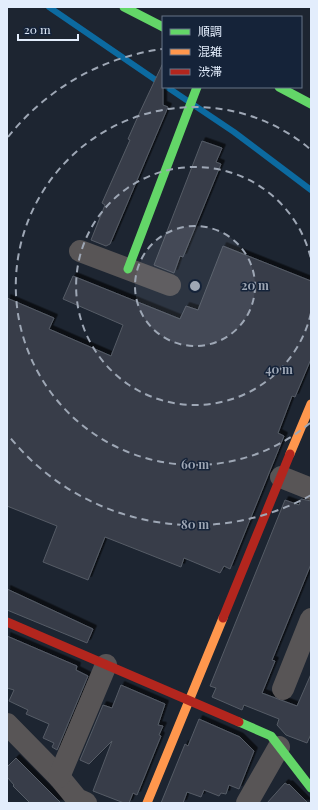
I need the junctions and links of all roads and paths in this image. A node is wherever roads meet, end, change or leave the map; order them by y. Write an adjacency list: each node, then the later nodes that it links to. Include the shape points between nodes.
1 (124, 7): 2 (street)
2 (162, 26)
3 (197, 88): 7 (street)
4 (281, 88): 5 (street)
5 (311, 104)
6 (80, 251): 7 (street)
7 (128, 268): 8 (street)
8 (170, 285)
9 (311, 404): 10 (street)
10 (281, 477): 11 (street); 16 (street)
11 (311, 489)
12 (311, 619): 15 (street)
13 (7, 622): 14 (street)
14 (106, 665): 16 (street); 19 (street)
15 (283, 689)
16 (189, 701): 18 (street, via 271,736); 22 (street)
17 (7, 724): 19 (street)
18 (278, 747): 20 (street); 23 (street)
19 (59, 777): 21 (street, via 77,799)
20 (311, 788)
21 (86, 803)
22 (147, 803)
23 (247, 803)

